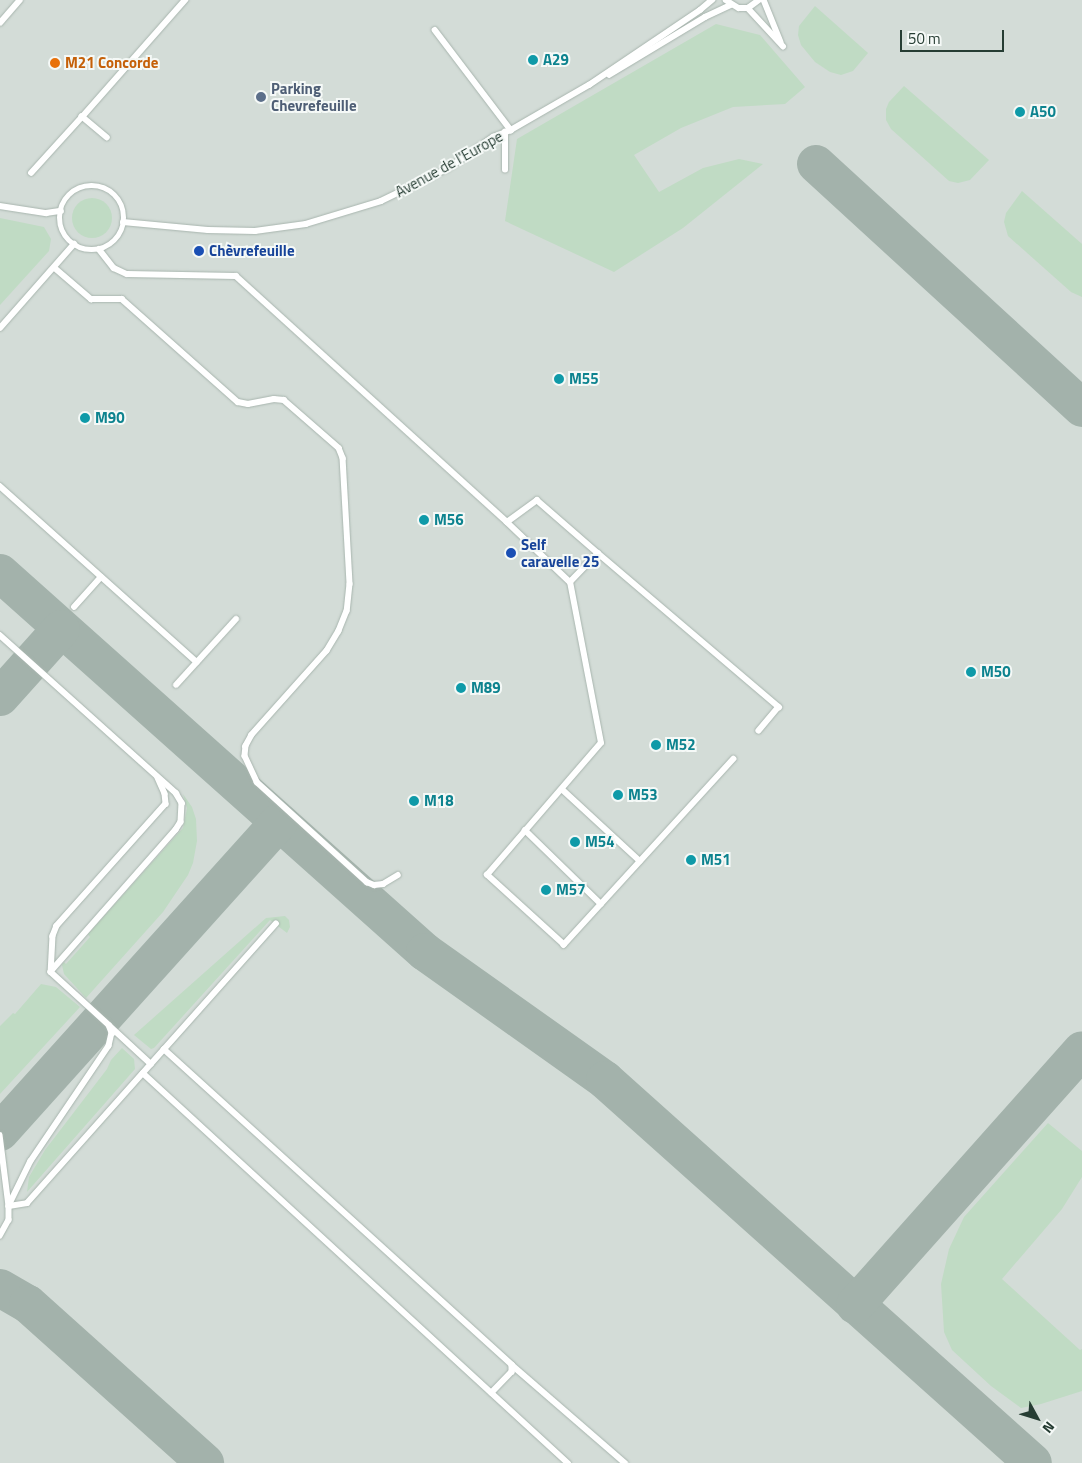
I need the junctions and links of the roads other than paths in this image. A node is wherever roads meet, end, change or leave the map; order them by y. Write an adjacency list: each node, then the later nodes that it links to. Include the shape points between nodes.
1 (20, 0): 9 (lane)
2 (185, 0): 12 (lane)
3 (712, 0): 11 (lane)
4 (726, 0): 7 (lane)
5 (759, 0): 8 (lane)
6 (764, 0): 8 (lane, via 783,46)
7 (732, 5): 8 (lane); 11 (lane, via 705,16 620,69)
8 (748, 8)
9 (0, 23)
10 (435, 30): 13 (lane)
11 (589, 84): 13 (lane, Avenue de l'Europe)
12 (82, 117): 14 (lane); 16 (lane)
13 (508, 131): 15 (lane); 19 (lane, Avenue de l'Europe, via 407,190 322,220 255,231)
14 (106, 138)
15 (504, 170)
16 (32, 173)
17 (0, 206): 18 (lane, via 46,213)
18 (61, 211): 19 (lane, via 71,194 79,188 99,187 116,196); 20 (lane, via 62,230)
19 (123, 222): 21 (lane, via 115,240)
20 (74, 244): 21 (lane, via 90,250); 22 (lane)
21 (99, 249): 25 (lane, via 114,268 127,274 236,276)
22 (55, 268): 23 (lane); 40 (lane, via 91,300 122,300 238,402 284,400 339,448 343,458 350,584 347,611 330,646 252,735 246,746 246,756 256,782 367,882 383,884)
23 (0, 328)
24 (0, 486): 27 (lane)
25 (507, 522): 26 (lane, via 537,500); 28 (lane)
26 (598, 553): 28 (lane); 34 (lane, via 779,707)
27 (101, 577): 29 (lane); 32 (lane)
28 (570, 582): 37 (lane, via 601,743)
29 (74, 607)
30 (236, 619): 32 (lane)
31 (0, 635): 36 (lane)
32 (197, 662): 33 (lane)
33 (176, 685)
34 (759, 731)
35 (734, 759): 39 (lane)
36 (158, 778): 43 (lane, via 166,804 57,926 53,936); 43 (lane, via 176,793 182,803 181,822)
37 (562, 789): 38 (lane); 39 (lane)
38 (525, 830): 41 (lane); 41 (lane, via 487,875 564,945)
39 (640, 861): 41 (lane)
40 (398, 876)
41 (601, 904)
42 (276, 924): 45 (lane)
43 (51, 972): 44 (lane)
44 (109, 1025): 46 (lane); 49 (lane, via 112,1032 109,1046 31,1162)
45 (164, 1050): 46 (lane); 51 (lane)
46 (151, 1064): 47 (lane)
47 (142, 1073): 49 (lane, via 27,1203); 52 (lane)
48 (0, 1135): 49 (lane)
49 (9, 1206): 50 (lane, via 9,1220)
50 (0, 1236)
51 (512, 1365): 52 (lane, via 512,1372); 54 (lane)
52 (492, 1393): 53 (lane)
53 (568, 1463)
54 (625, 1463)

